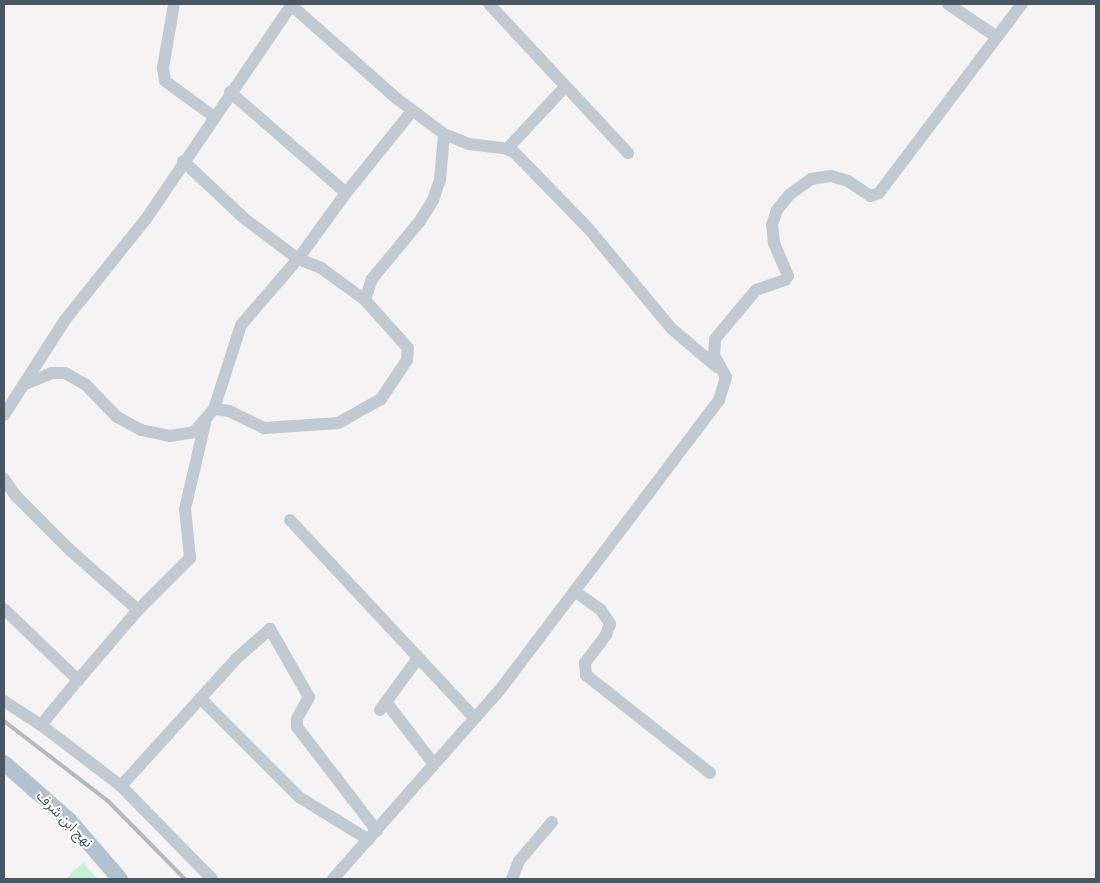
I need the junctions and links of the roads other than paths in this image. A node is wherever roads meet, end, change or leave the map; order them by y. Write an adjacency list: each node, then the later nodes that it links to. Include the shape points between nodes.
1 (174, 4): 10 (street, via 164,68 165,81)
2 (291, 4): 8 (street); 9 (street)
3 (488, 4): 7 (street)
4 (948, 4): 6 (street)
5 (1022, 4): 6 (street)
6 (997, 37): 18 (street, via 876,195 870,196 834,176 811,179 789,195 777,210 772,225 774,243 788,276 781,282 756,290 720,330 713,345)
7 (565, 87): 12 (street); 13 (street)
8 (230, 92): 10 (street); 15 (street)
9 (412, 111): 11 (street); 15 (street)
10 (213, 116): 14 (street)
11 (444, 134): 12 (street, via 469,144); 17 (street, via 440,180 432,200 420,221 372,279)
12 (507, 148): 18 (street, via 588,228 672,329)
13 (628, 153)
14 (184, 161): 16 (street, via 244,219); 19 (street, via 146,219 65,320)
15 (346, 193): 16 (street)
16 (298, 259): 17 (street, via 321,268); 20 (street, via 241,325)
17 (365, 300): 20 (street, via 408,348 403,366 374,405 338,423 281,428 258,426 229,411)
18 (720, 369): 25 (street, via 726,380 718,400)
19 (26, 384): 21 (street); 22 (street, via 52,373 75,377 117,417 147,432 186,435)
20 (214, 409): 22 (street)
21 (4, 415)
22 (205, 423): 27 (street, via 186,509 190,558)
23 (4, 479): 27 (street, via 16,496 71,551)
24 (290, 520): 28 (street)
25 (576, 592): 32 (street); 36 (street, via 601,610 610,624 606,635 585,663 586,675)
26 (4, 609): 29 (street)
27 (138, 610): 29 (street)
28 (418, 658): 32 (street); 35 (street, via 383,706)
29 (78, 680): 33 (street)
30 (200, 698): 37 (street); 39 (street, via 299,797); 39 (street, via 237,658 270,629 309,696 297,719 297,727)
31 (4, 701): 33 (street)
32 (474, 718): 35 (street)
33 (41, 725): 37 (street)
34 (4, 763): 40 (main road, نهج ابن شرف, via 68,820)
35 (432, 763): 39 (street)
36 (710, 773)
37 (121, 786): 41 (street)
38 (552, 822): 43 (street, via 518,861)
39 (373, 836): 42 (street)
40 (120, 879)
41 (212, 879)
42 (332, 879)
43 (512, 879)

